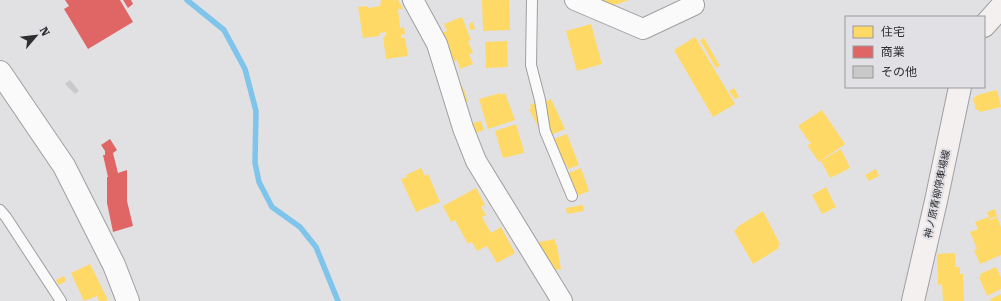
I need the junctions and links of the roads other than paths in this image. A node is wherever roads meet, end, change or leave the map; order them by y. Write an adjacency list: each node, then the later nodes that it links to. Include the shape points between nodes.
1 (413, 0): 13 (street, via 437,44 476,161)
2 (532, 0): 9 (lane, via 531,65 545,131)
3 (575, 0): 4 (street, via 643,29)
4 (694, 6)
5 (1001, 7): 6 (main road)
6 (985, 25)
7 (0, 72): 12 (street, via 64,166 114,265)
8 (960, 88): 14 (main road, 神ノ原青柳停車場線)
9 (572, 196)
10 (0, 210): 11 (lane)
11 (61, 301)
12 (128, 301)
13 (562, 301)
14 (913, 301)

